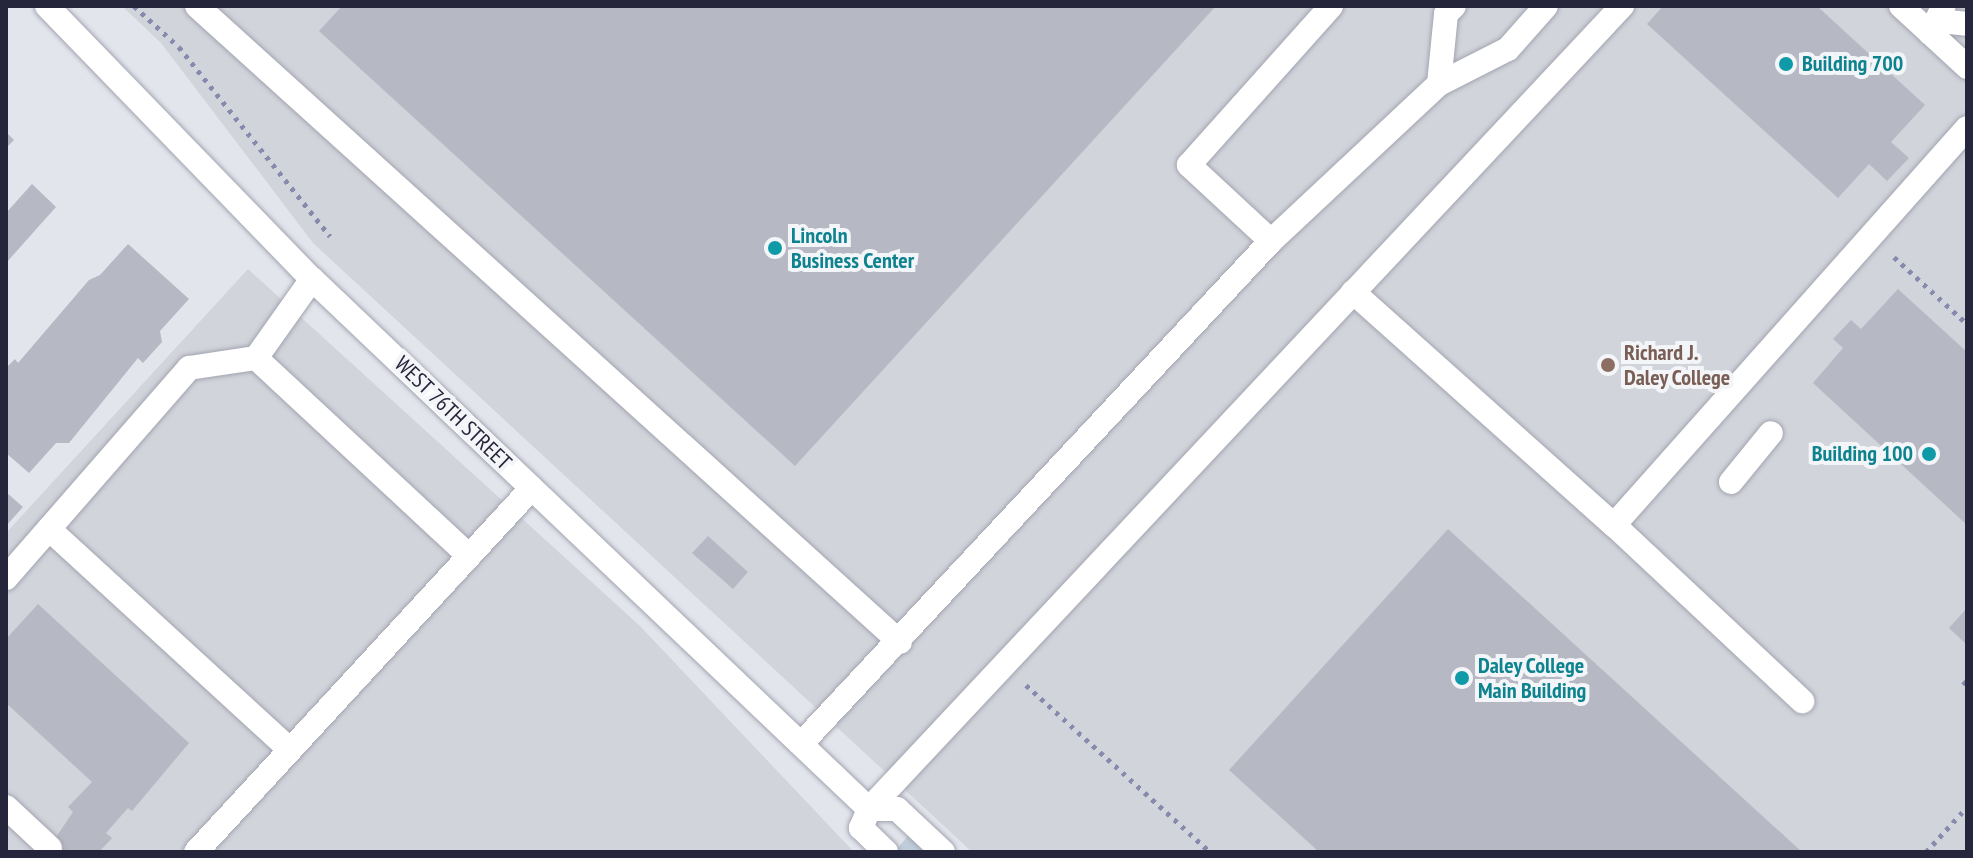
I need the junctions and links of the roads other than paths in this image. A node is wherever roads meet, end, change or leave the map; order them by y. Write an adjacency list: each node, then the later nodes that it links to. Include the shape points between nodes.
1 (197, 6): 24 (street)
2 (1331, 6): 13 (street, via 1189,165)
3 (1454, 6): 11 (street, via 1446,14)
4 (1546, 6): 11 (street, via 1508,49)
5 (1622, 6): 15 (street)
6 (1901, 6): 8 (street)
7 (61, 11): 14 (street, WEST 76TH STREET)
8 (1938, 20): 9 (street); 10 (street)
9 (1967, 24)
10 (1967, 67)
11 (1439, 84): 13 (street)
12 (1967, 128): 20 (street)
13 (1271, 241): 24 (street)
14 (312, 279): 16 (street); 19 (street, WEST 76TH STREET)
15 (1353, 292): 20 (street); 29 (street)
16 (256, 358): 21 (street, via 189,368); 22 (street)
17 (1771, 433): 18 (street)
18 (1731, 482)
19 (532, 488): 22 (street); 26 (street, WEST 76TH STREET)
20 (1614, 525): 25 (street)
21 (49, 529): 23 (street); 27 (street)
22 (469, 556): 27 (street)
23 (6, 578)
24 (900, 642): 26 (street)
25 (1802, 701)
26 (801, 744): 29 (street, WEST 76TH STREET)
27 (290, 750): 31 (street)
28 (6, 807): 30 (street)
29 (869, 809): 32 (street, via 861,828); 33 (street, via 897,809)
30 (50, 848)
31 (196, 852)
32 (886, 852)
33 (943, 852)

